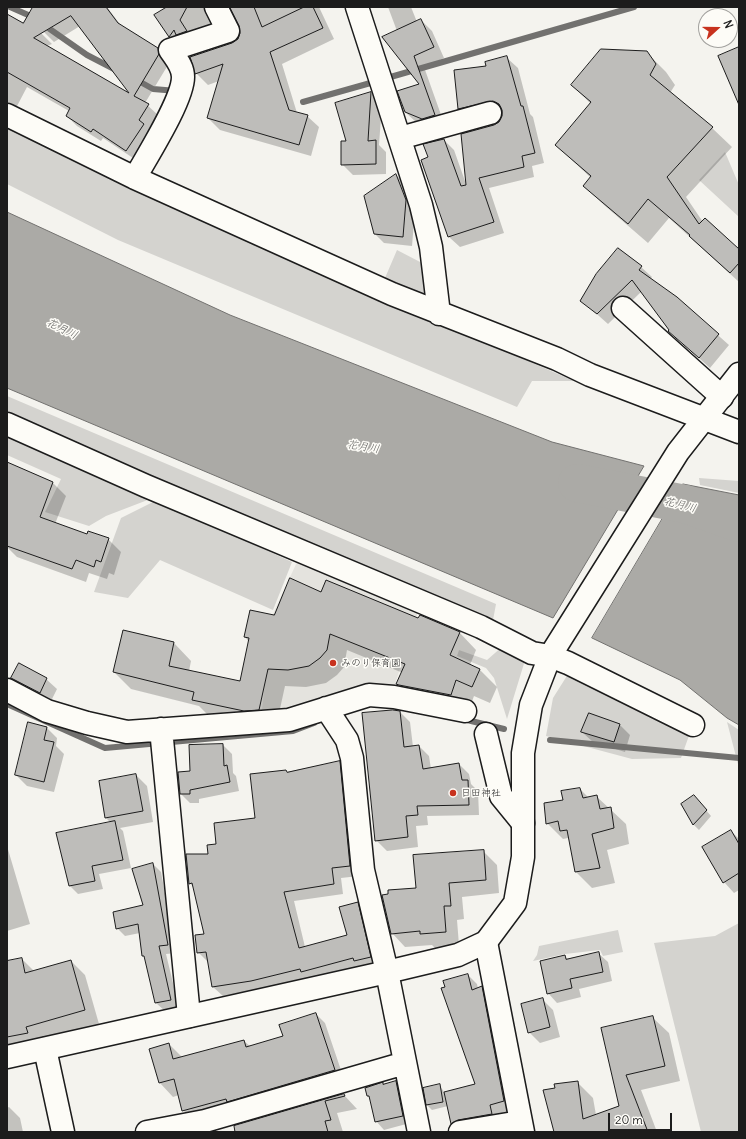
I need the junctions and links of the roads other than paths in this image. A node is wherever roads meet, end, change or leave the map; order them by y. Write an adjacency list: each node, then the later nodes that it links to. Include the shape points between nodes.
1 (216, 7): 6 (street, via 228,31 170,50 180,65 183,78 173,109)
2 (357, 7): 5 (street)
3 (490, 113): 5 (street)
4 (7, 115): 6 (street)
5 (400, 138): 8 (street, via 432,247)
6 (135, 178): 8 (street)
7 (623, 308): 10 (street)
8 (439, 314): 11 (street)
9 (739, 374): 10 (street)
10 (722, 397): 11 (street)
11 (705, 419): 13 (street); 14 (street, via 678,452)
12 (7, 424): 14 (street, via 146,486 481,627 532,653)
13 (739, 432)
14 (550, 656): 18 (street, via 568,662); 21 (street, via 531,705 524,746)
15 (7, 690): 20 (street, via 47,711 87,723)
16 (326, 708): 17 (street, via 369,695); 20 (street, via 289,720); 23 (street, via 347,740 352,758 363,870)
17 (465, 710)
18 (693, 725)
19 (486, 734): 21 (street, via 501,796)
20 (162, 738): 24 (street)
21 (523, 823): 22 (street, via 523,857 516,903)
22 (486, 942): 23 (street, via 458,955); 28 (street)
23 (387, 972): 24 (street); 27 (street)
24 (189, 1016): 25 (street)
25 (45, 1049): 26 (street); 29 (street)
26 (7, 1057)
27 (405, 1063): 30 (street, via 205,1121); 31 (street)
28 (522, 1127): 32 (street)
29 (63, 1132)
30 (147, 1132)
31 (419, 1132)
32 (460, 1132)

